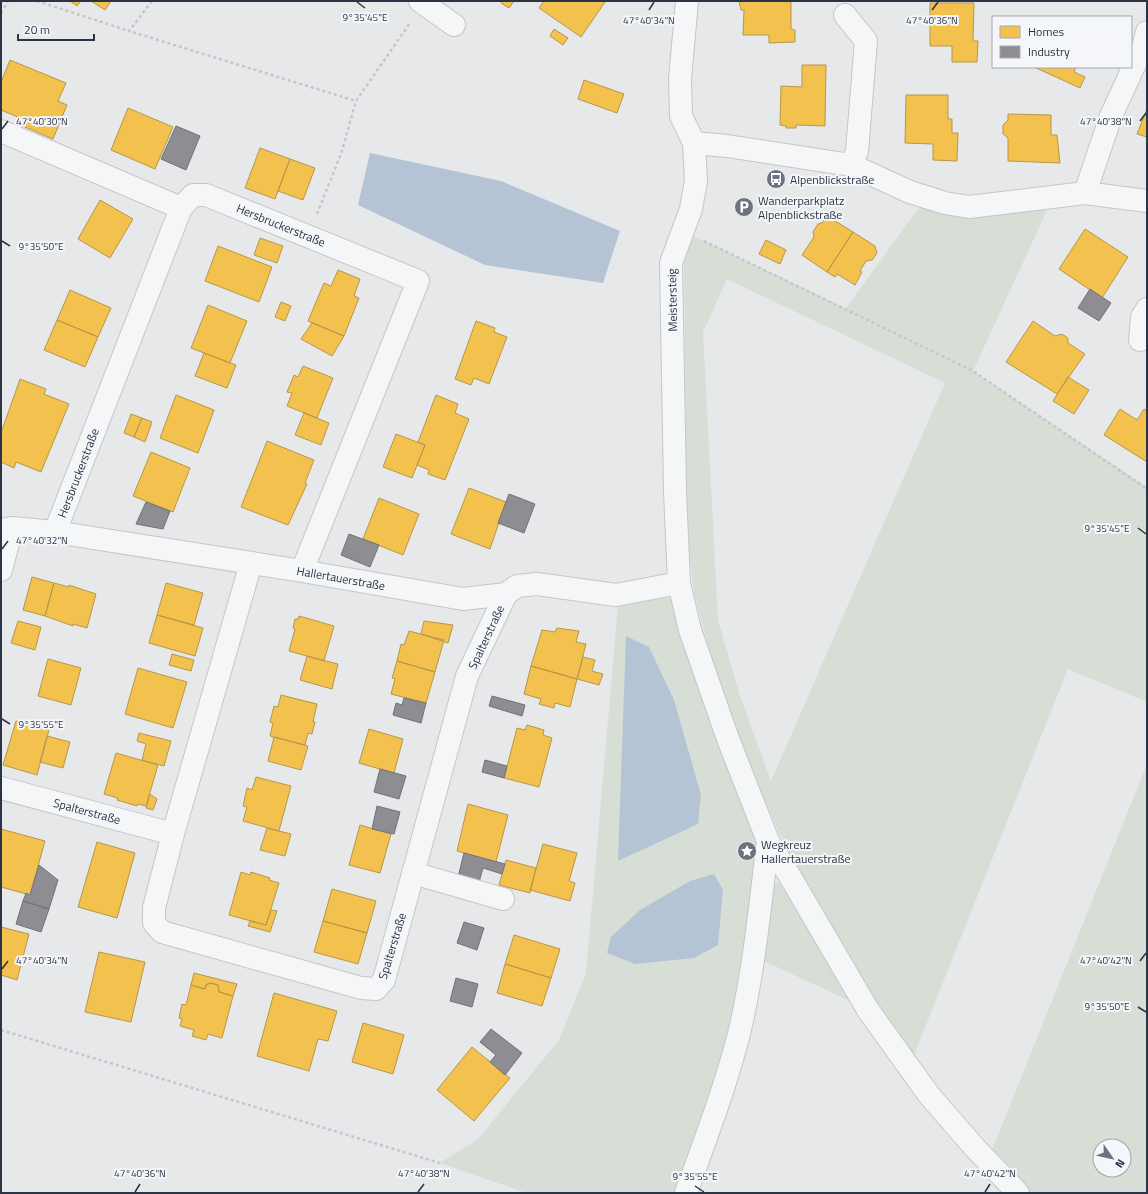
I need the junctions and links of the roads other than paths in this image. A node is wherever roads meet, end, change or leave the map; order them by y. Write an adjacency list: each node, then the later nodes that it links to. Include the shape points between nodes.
1 (687, 1): 7 (street, Meistersteig, via 680,79 681,116)
2 (422, 2): 4 (street)
3 (845, 15): 8 (street, via 866,41 857,151)
4 (454, 26)
5 (1147, 32): 9 (street, via 1144,44 1110,116)
6 (1, 131): 11 (street)
7 (694, 143): 8 (street); 19 (street, Meistersteig, via 696,181 691,209 671,263)
8 (851, 165): 9 (street, via 910,192 944,203 969,207)
9 (1086, 193): 10 (street)
10 (1147, 201)
11 (181, 208): 15 (street, Hersbruckerstraße); 18 (street, Hersbruckerstraße, via 193,195 206,195 418,281)
12 (1147, 309): 13 (street, via 1142,317)
13 (1140, 340)
14 (7, 529): 15 (street, Hallertauerstraße); 17 (street)
15 (55, 532): 16 (street, Hallertauerstraße)
16 (251, 563): 18 (street, Hallertauerstraße); 22 (street, Spalterstraße)
17 (1, 570)
18 (302, 571): 20 (street, Hallertauerstraße, via 464,599)
19 (679, 583): 20 (street, Hallertauerstraße, via 616,594 537,584 517,586); 23 (street, Meistersteig, via 690,630)
20 (506, 594): 24 (street, Spalterstraße, via 467,676)
21 (1, 788): 22 (street, Spalterstraße)
22 (173, 834): 24 (street, Spalterstraße, via 154,908 154,923 162,932 361,988 376,989 384,980)
23 (768, 841): 26 (street, via 757,932 739,1034); 27 (street, Meistersteig, via 868,1010 929,1095)
24 (413, 873): 25 (street)
25 (503, 899)
26 (686, 1193)
27 (1018, 1193)

